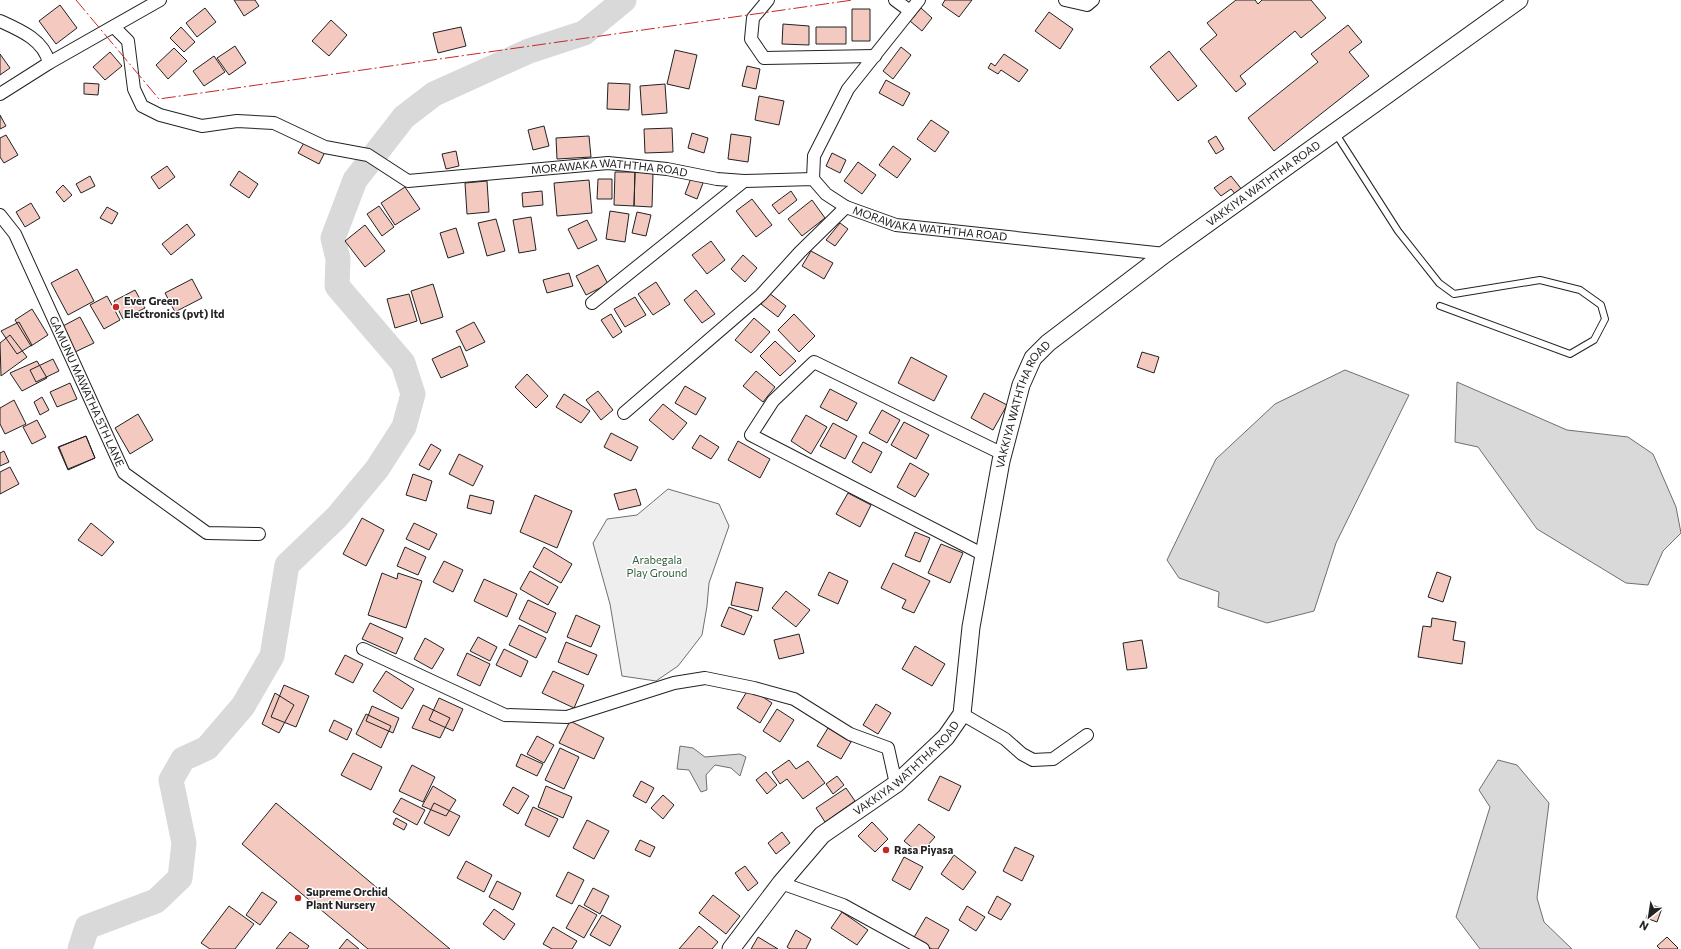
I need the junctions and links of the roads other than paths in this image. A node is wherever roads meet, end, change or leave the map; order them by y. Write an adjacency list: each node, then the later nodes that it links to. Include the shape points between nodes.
1 (160, 0): 10 (street)
2 (768, 0): 11 (street, via 753,18 751,39 764,58)
3 (895, 0): 8 (street)
4 (919, 0): 8 (street)
5 (1065, 0): 6 (street, via 1087,5)
6 (1093, 0)
7 (1519, 0): 14 (street, VAKKIYA WATHTHA ROAD)
8 (910, 11): 11 (street)
9 (0, 21): 12 (street, via 25,32 47,52)
10 (114, 27): 12 (street); 16 (street, MORAWAKA WATHTHA ROAD, via 128,41 134,89 142,106 160,115 202,126 237,121 274,123 325,147 368,155 408,181 608,163)
11 (875, 56): 15 (street, via 848,89 814,156)
12 (49, 63): 13 (street)
13 (0, 94)
14 (1335, 132): 19 (street, VAKKIYA WATHTHA ROAD); 21 (lane, via 1398,231 1439,282 1454,294 1540,280 1580,290 1601,305 1605,319 1594,340 1570,354)
15 (813, 179): 16 (street, MORAWAKA WATHTHA ROAD); 17 (street, MORAWAKA WATHTHA ROAD, via 826,194)
16 (744, 181): 20 (street)
17 (846, 207): 19 (street, MORAWAKA WATHTHA ROAD, via 896,226); 22 (street, via 761,295)
18 (0, 215): 24 (street, GAMUNU MAWATHA 5TH LANE, via 15,234 124,473 207,532)
19 (1165, 254): 23 (street, VAKKIYA WATHTHA ROAD, via 1048,343 1033,358 1021,385)
20 (592, 303)
21 (1440, 306)
22 (624, 413)
23 (1003, 454): 25 (street, VAKKIYA WATHTHA ROAD); 25 (street, via 814,362 773,401 752,435)
24 (259, 534)
25 (984, 555): 27 (street, VAKKIYA WATHTHA ROAD, via 971,627)
26 (362, 649): 29 (street, via 505,715 567,717 674,683 705,678 754,688 794,699 850,734 888,748)
27 (962, 714): 28 (street, via 1005,739 1033,760 1053,759); 29 (street, VAKKIYA WATHTHA ROAD, via 946,737)
28 (1087, 735)
29 (896, 784): 30 (street, VAKKIYA WATHTHA ROAD, via 822,835)
30 (781, 883): 31 (street, VAKKIYA WATHTHA ROAD); 32 (street, via 843,905)
31 (731, 949)
32 (924, 949)

